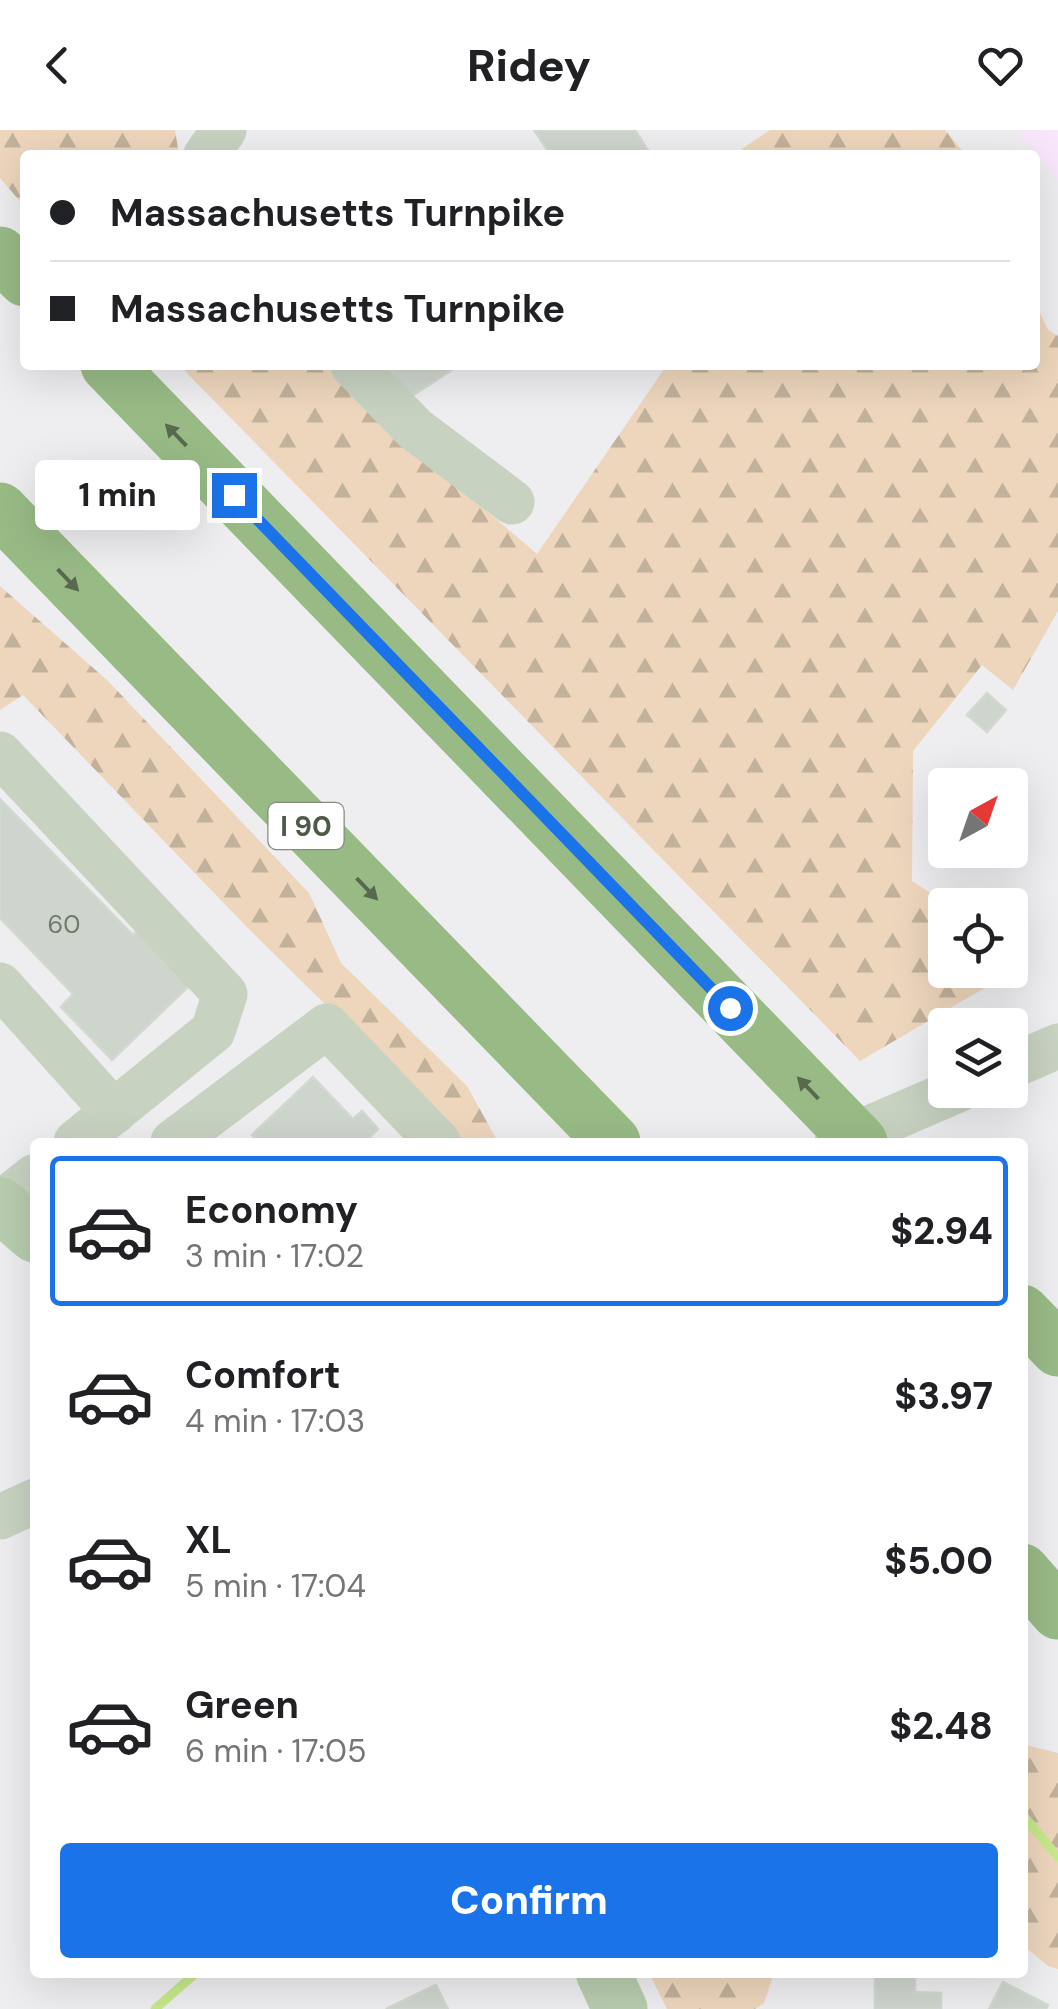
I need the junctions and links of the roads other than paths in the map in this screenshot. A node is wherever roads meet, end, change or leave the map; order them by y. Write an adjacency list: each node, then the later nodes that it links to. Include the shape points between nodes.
1 (0, 254): 2 (highway)
2 (20, 274)
3 (113, 370): 18 (highway, one-way to 3)
4 (358, 370): 5 (street, via 415,428)
5 (512, 502)
6 (0, 510): 16 (highway, I 90, one-way to 16)
7 (0, 754): 12 (street, via 226,994 214,1031)
8 (0, 985): 12 (street)
9 (1058, 1046): 10 (street)
10 (1028, 1059)
11 (928, 1103): 17 (street)
12 (114, 1112): 14 (street)
13 (202, 1135): 15 (street, via 327,1026)
14 (81, 1138)
15 (434, 1138)
16 (609, 1138)
17 (846, 1138)
18 (856, 1138)
19 (30, 1191): 20 (street)
20 (20, 1220)
21 (1028, 1318): 22 (highway)
22 (1058, 1349)
23 (30, 1503): 24 (street)
24 (0, 1517)
25 (1028, 1578): 26 (highway)
26 (1058, 1612)
27 (607, 1978): 28 (main road)
28 (620, 2009)

